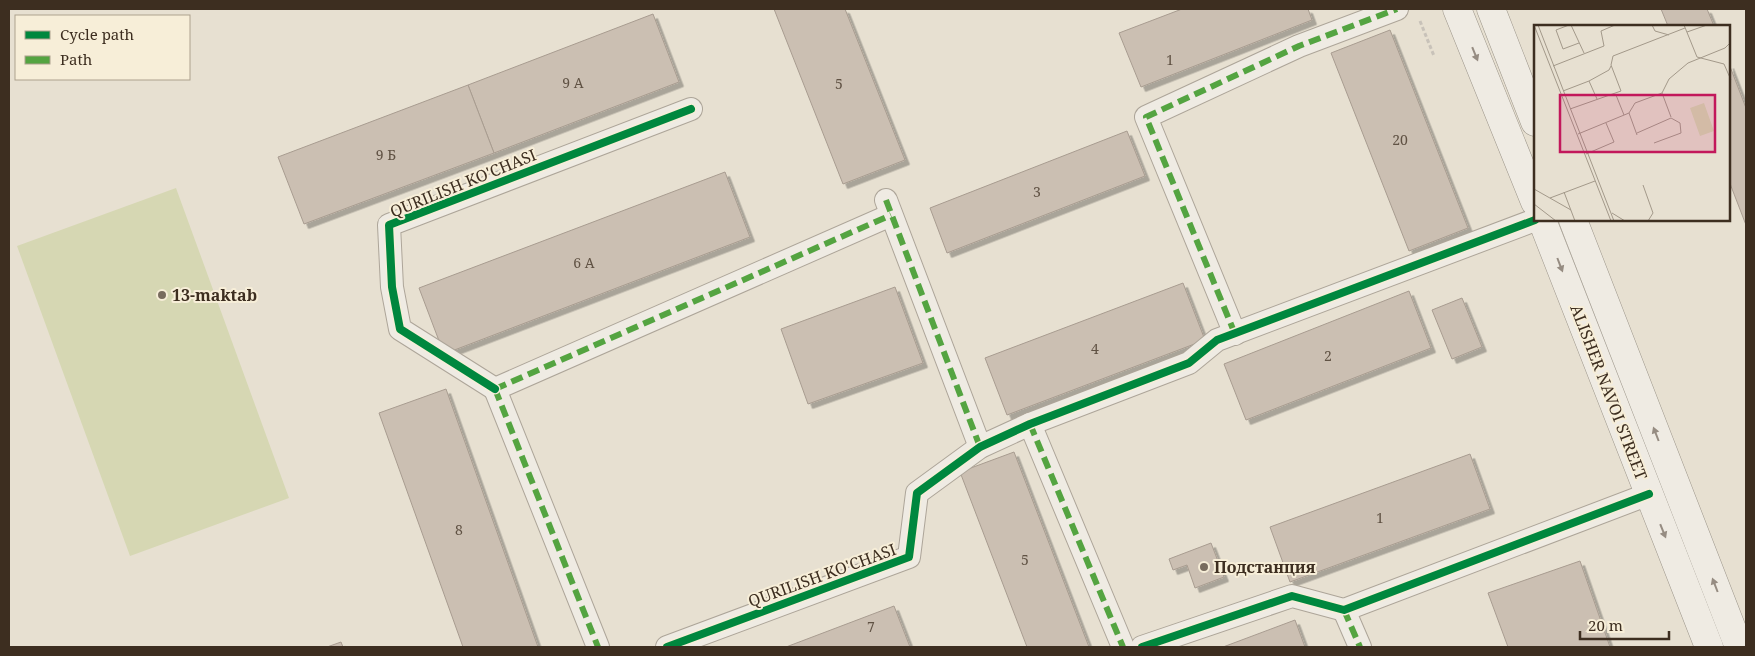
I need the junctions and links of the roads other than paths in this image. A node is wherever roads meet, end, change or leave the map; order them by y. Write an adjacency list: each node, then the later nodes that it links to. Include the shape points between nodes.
1 (1397, 9): 10 (street, via 1299,46 1146,116)
2 (1457, 9): 6 (main road, one-way to 6)
3 (1491, 9): 5 (main road)
4 (691, 109): 11 (street, QURILISH KO'CHASI, via 389,225 392,288 400,329)
5 (1534, 119)
6 (1534, 200)
7 (1534, 220): 10 (street)
8 (1542, 221): 14 (main road, ALISHER NAVOI STREET, one-way to 14)
9 (1573, 221): 22 (main road, ALISHER NAVOI STREET, one-way to 9)
10 (1235, 334): 12 (street, via 1217,340 1190,363)
11 (496, 389): 13 (street, via 888,207); 16 (street)
12 (1030, 424): 13 (street); 18 (street)
13 (980, 446): 17 (street, QURILISH KO'CHASI, via 917,494 909,557)
14 (1649, 494): 15 (street); 21 (main road, ALISHER NAVOI STREET, one-way to 21)
15 (1344, 610): 19 (street, via 1292,596); 20 (street)
16 (598, 647)
17 (667, 647)
18 (1123, 647)
19 (1142, 647)
20 (1360, 647)
21 (1709, 647)
22 (1739, 647)

